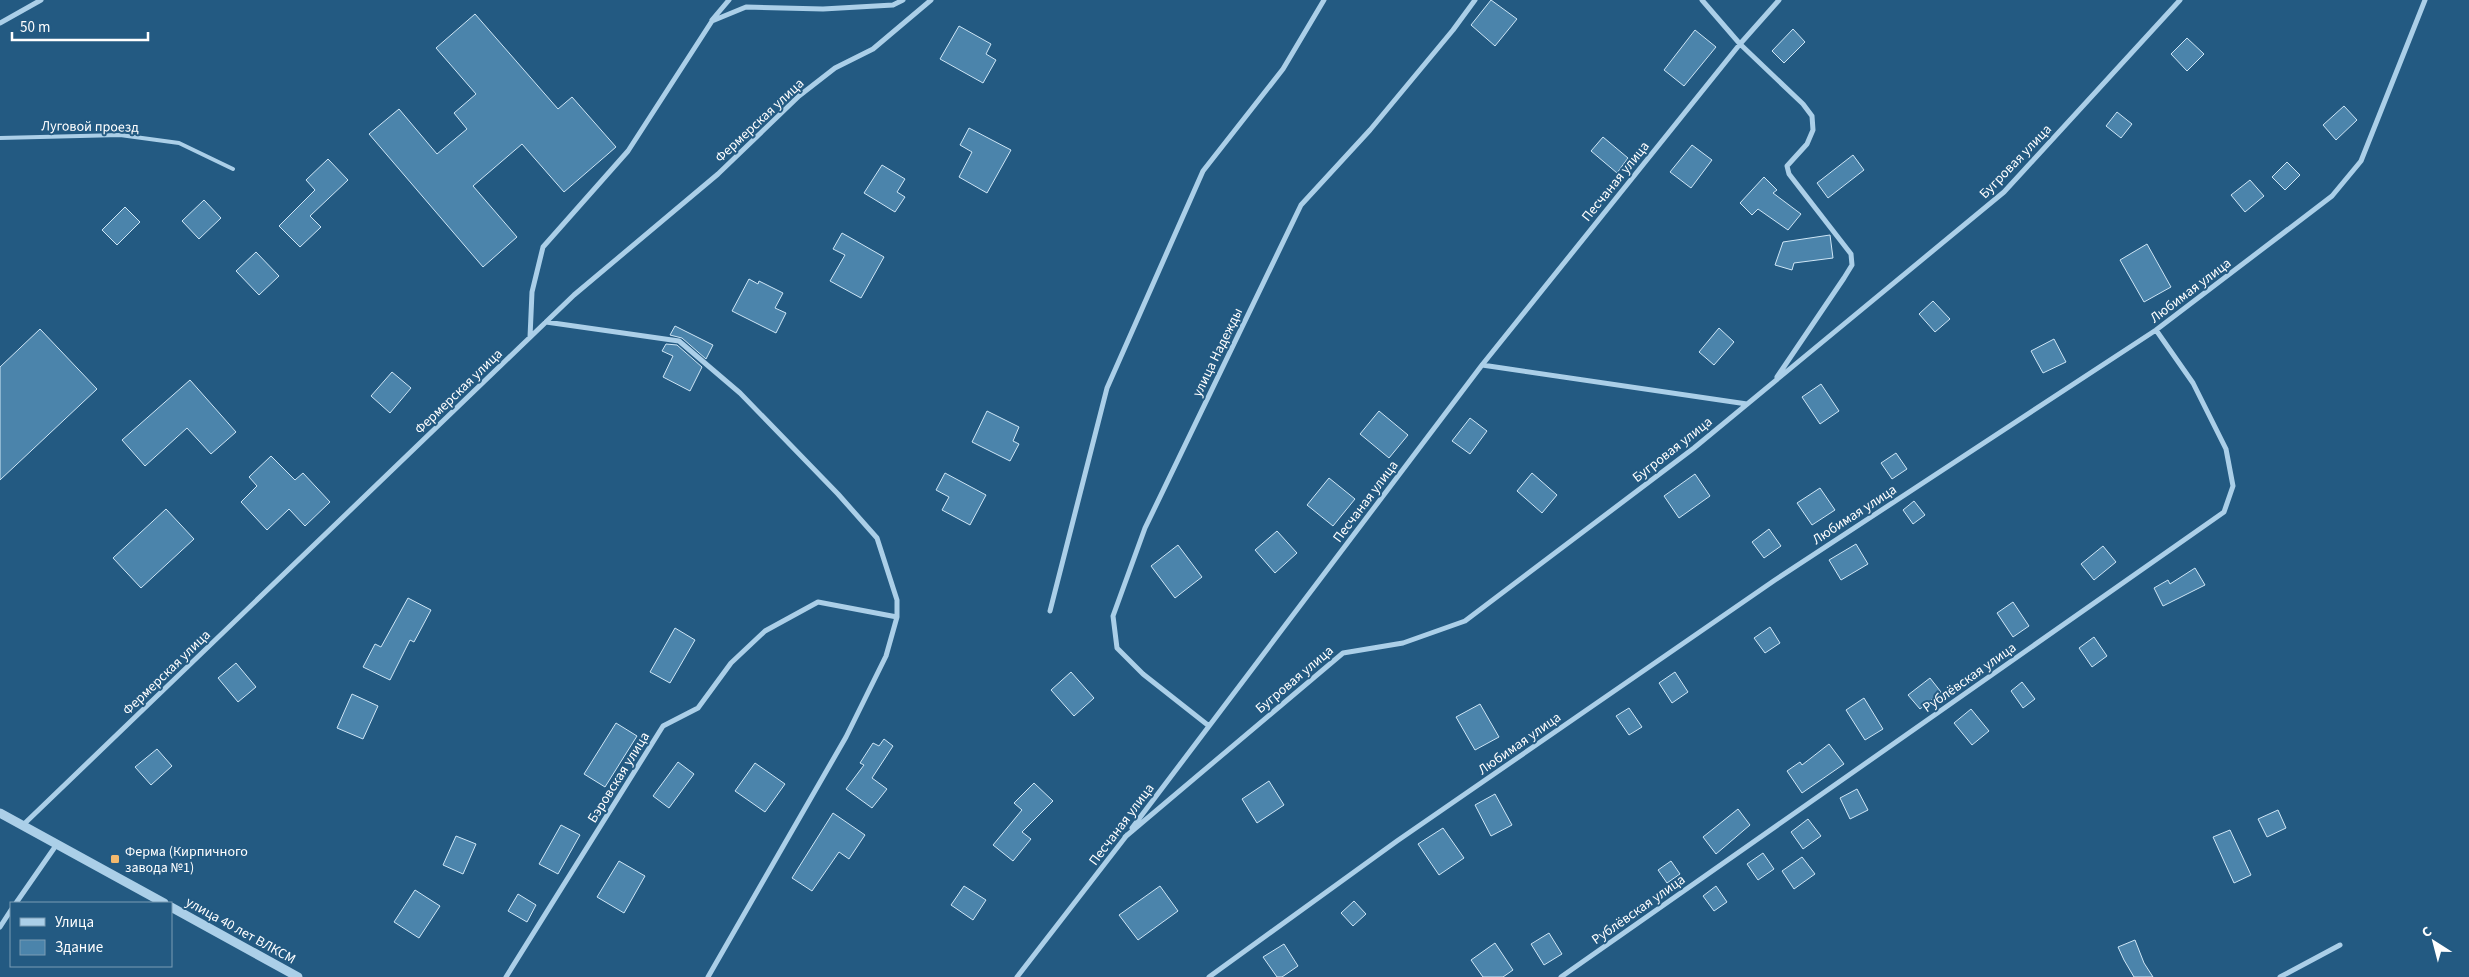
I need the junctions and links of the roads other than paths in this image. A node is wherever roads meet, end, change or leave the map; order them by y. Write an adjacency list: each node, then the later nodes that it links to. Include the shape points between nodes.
1 (41, 0): 12 (street)
2 (729, 0): 11 (street)
3 (903, 0): 11 (street, via 893,6 823,9 746,7)
4 (931, 0): 16 (street, Фермерская улица, via 873,49 835,68 800,96 718,174)
5 (1324, 0): 22 (street, via 1283,69 1199,180 1106,388)
6 (1475, 0): 24 (street, улица Надежды, via 1370,130 1301,205 1145,528 1113,616 1117,648 1143,674)
7 (1702, 0): 13 (street)
8 (1779, 0): 13 (street, Песчаная улица)
9 (2180, 0): 20 (street, Бугровая улица, via 2004,192)
10 (2425, 0): 17 (street, Любимая улица, via 2361,161 2332,196)
11 (712, 21): 18 (street, via 628,151 543,247 532,292)
12 (0, 23)
13 (1740, 44): 19 (street, Песчаная улица); 20 (street, via 1812,116 1814,130 1807,144 1787,166 1789,174 1851,254 1852,265)
14 (0, 138): 15 (lane, Луговой проезд, via 120,135 159,140 179,143)
15 (233, 169)
16 (546, 322): 18 (street, Фермерская улица); 23 (street, via 679,341 740,393 877,538 897,600)
17 (2156, 330): 39 (street, Любимая улица, via 1775,580 1397,841); 40 (street, Рублёвская улица, via 2193,383 2226,449 2233,486 2224,512)
18 (530, 337): 26 (street, Фермерская улица)
19 (1482, 365): 21 (street); 24 (street, Песчаная улица)
20 (1772, 383): 21 (street, Бугровая улица)
21 (1747, 404): 27 (street, Бугровая улица, via 1694,448 1465,621 1403,643 1343,653)
22 (1050, 611)
23 (897, 617): 36 (street, Бэровская улица, via 818,602 765,631 731,663 698,708 663,726); 37 (street, via 886,656 846,737)
24 (1210, 726): 27 (street, Песчаная улица)
25 (0, 813): 26 (street, улица 40 лет ВЛКСМ)
26 (23, 825): 28 (street, улица 40 лет ВЛКСМ)
27 (1125, 837): 38 (street, Песчаная улица)
28 (56, 844): 29 (street); 30 (street, улица 40 лет ВЛКСМ)
29 (17, 902)
30 (162, 902)
31 (172, 908): 35 (street, улица 40 лет ВЛКСМ)
32 (10, 912): 33 (street)
33 (0, 927)
34 (2340, 945): 41 (street)
35 (298, 977)
36 (506, 977)
37 (708, 977)
38 (1018, 977)
39 (1209, 977)
40 (1561, 977)
41 (2280, 977)

